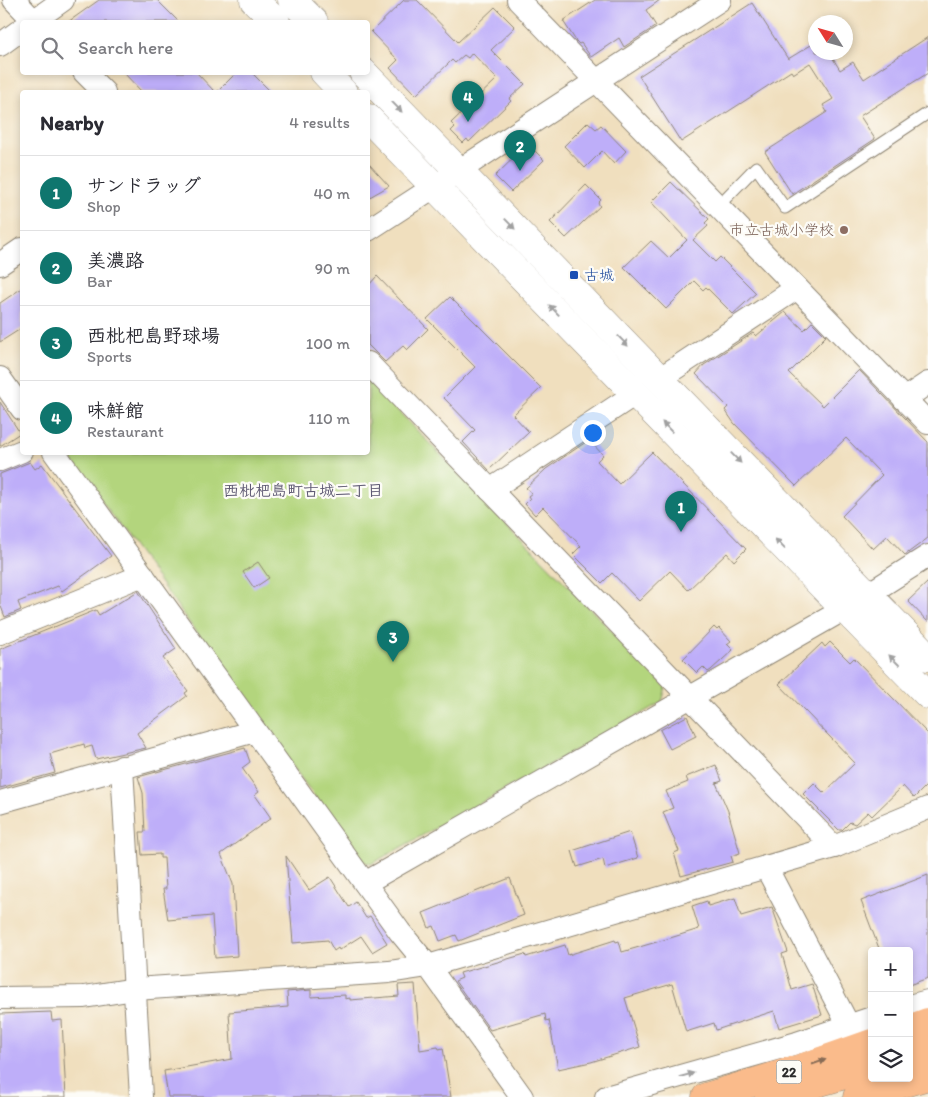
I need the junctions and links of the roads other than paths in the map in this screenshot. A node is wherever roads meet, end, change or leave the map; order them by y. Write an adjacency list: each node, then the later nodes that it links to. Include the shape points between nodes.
1 (14, 0): 7 (street)
2 (63, 0): 8 (street)
3 (254, 0): 9 (street)
4 (292, 0): 10 (street)
5 (518, 0): 16 (street)
6 (720, 0): 16 (street)
7 (28, 20)
8 (36, 20)
9 (274, 20)
10 (312, 20)
11 (20, 31): 12 (street)
12 (0, 45)
13 (87, 75): 17 (street)
14 (327, 75): 18 (street)
15 (366, 75): 21 (street, one-way to 21)
16 (597, 81): 21 (street); 23 (street)
17 (102, 90)
18 (341, 90)
19 (928, 112): 23 (lane, via 785,208 756,167)
20 (370, 120): 22 (street)
21 (458, 170): 22 (street); 30 (street, one-way to 30)
22 (433, 186): 24 (street); 32 (street, one-way to 22)
23 (718, 206): 27 (street)
24 (370, 229)
25 (20, 250): 26 (street)
26 (0, 264)
27 (797, 288): 30 (street); 33 (street)
28 (370, 365): 39 (street)
29 (0, 378): 34 (street)
30 (659, 379): 42 (street, one-way to 42)
31 (928, 383): 33 (street)
32 (635, 394): 39 (street); 43 (street, one-way to 32)
33 (904, 399): 35 (street)
34 (20, 406)
35 (928, 424)
36 (20, 452): 38 (street)
37 (56, 455): 41 (street)
38 (0, 460)
39 (490, 490): 47 (street)
40 (928, 556): 42 (street)
41 (143, 575): 44 (street); 48 (street)
42 (868, 595): 43 (street); 45 (street)
43 (843, 610): 46 (street, one-way to 43); 47 (street)
44 (0, 633)
45 (928, 657)
46 (928, 695)
47 (690, 698): 52 (street); 54 (street)
48 (255, 731): 49 (street); 54 (street)
49 (122, 768): 50 (street); 56 (street)
50 (0, 802)
51 (928, 808): 52 (street)
52 (834, 847): 53 (street)
53 (766, 867): 55 (street); 62 (street)
54 (365, 883): 55 (street)
55 (428, 966): 56 (street); 71 (street)
56 (135, 989): 57 (street, via 84,997); 70 (street)
57 (0, 998)
58 (928, 1000): 59 (street)
59 (913, 1005)
60 (868, 1019): 62 (street)
61 (928, 1022): 63 (highway)
62 (849, 1026): 72 (street, one-way to 62)
63 (913, 1028)
64 (868, 1044): 73 (highway, 22, one-way to 64)
65 (928, 1049): 66 (highway)
66 (913, 1054)
67 (868, 1068): 74 (highway)
68 (928, 1076): 75 (highway)
69 (928, 1082): 76 (highway)
70 (141, 1097)
71 (522, 1097)
72 (606, 1097)
73 (706, 1097)
74 (770, 1097)
75 (857, 1097)
76 (888, 1097)

